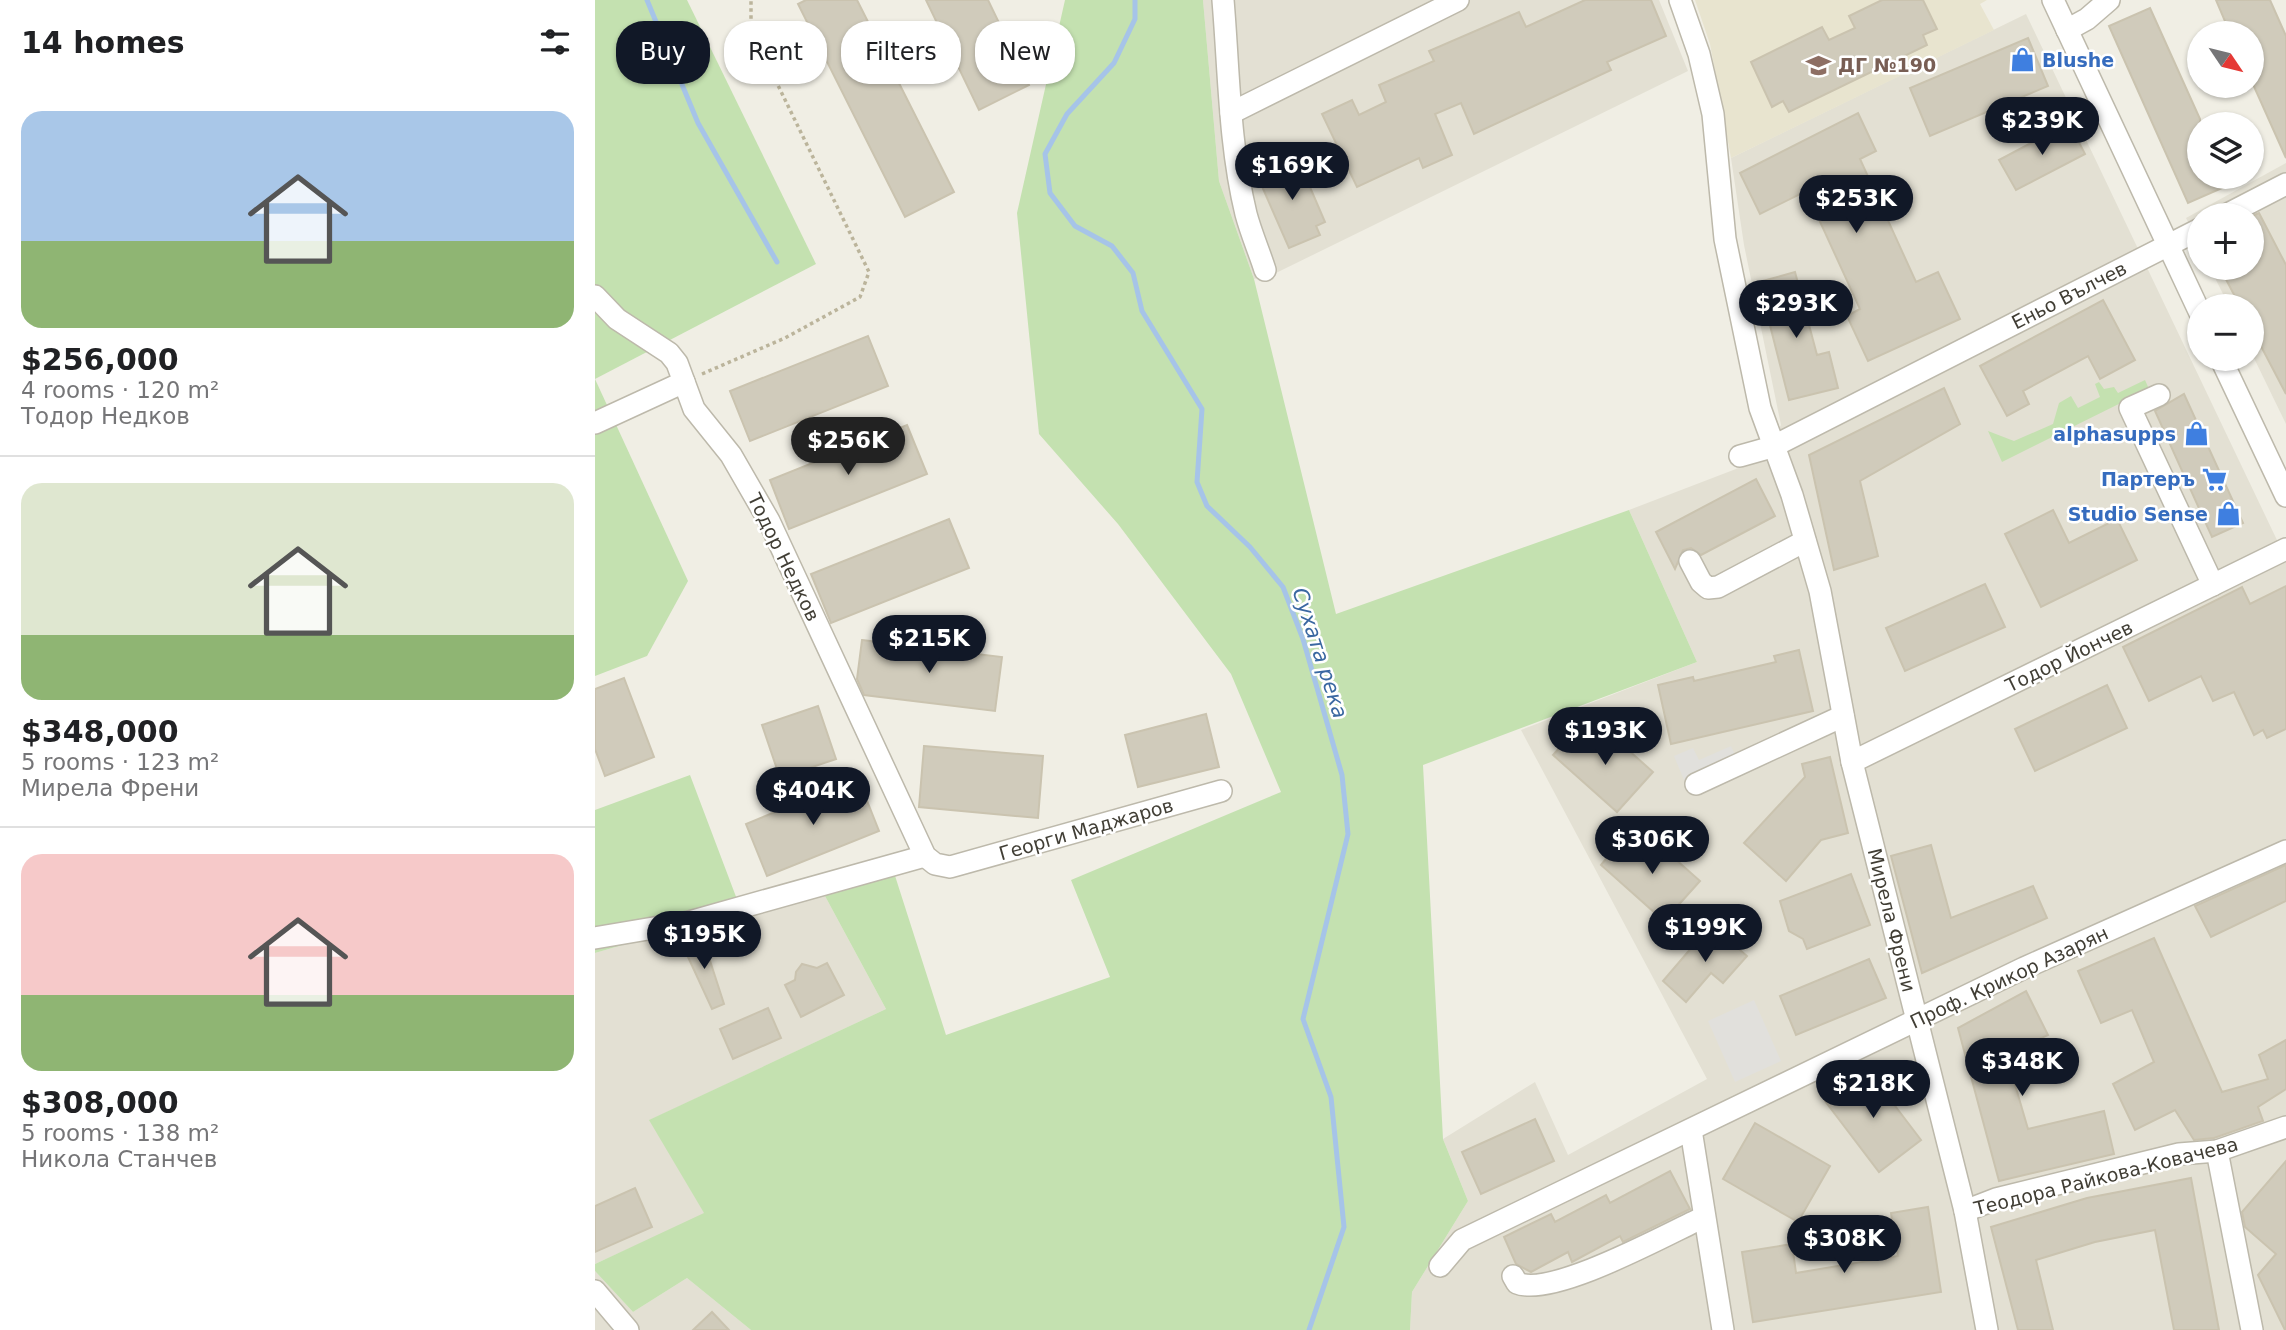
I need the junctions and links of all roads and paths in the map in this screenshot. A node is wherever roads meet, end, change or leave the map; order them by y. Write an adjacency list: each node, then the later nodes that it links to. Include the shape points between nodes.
1 (751, 0): 17 (path, via 751,30 869,272 860,297 785,338)
2 (1223, 0): 8 (street)
3 (1458, 0): 8 (street)
4 (1680, 0): 20 (street, Мирела Френи, via 1713,114 1725,239 1759,408)
5 (2053, 0): 7 (street)
6 (2109, 0): 7 (street)
7 (2067, 30): 12 (street)
8 (1231, 113): 13 (street, via 1247,215)
9 (2286, 184): 10 (street)
10 (2249, 203)
11 (2187, 236): 12 (street, Еньо Вълчев)
12 (2168, 245): 14 (street); 20 (street, Еньо Вълчев)
13 (1265, 270)
14 (2191, 294)
15 (595, 296): 17 (street, Тодор Недков, via 636,333 669,353)
16 (2227, 371): 22 (street)
17 (684, 382): 19 (street); 32 (street, Тодор Недков, via 694,409 731,455 769,521)
18 (2159, 395): 26 (street, via 2130,408)
19 (595, 423)
20 (1772, 447): 21 (street, Еньо Вълчев); 23 (street, Мирела Френи)
21 (1740, 456)
22 (2286, 496)
23 (1805, 541): 25 (street, via 1718,587 1708,588 1701,582); 27 (street, Мирела Френи, via 1820,591)
24 (2286, 549): 26 (street, Тодор Йончев)
25 (1690, 561)
26 (2213, 585): 28 (street, Тодор Йончев)
27 (1843, 716): 28 (street, Мирела Френи); 29 (street)
28 (1852, 762): 34 (street, Мирела Френи)
29 (1696, 784)
30 (1221, 791): 32 (street, Георги Маджаров, via 950,867)
31 (2286, 851): 34 (street, Проф. Крикор Азарян)
32 (925, 856): 33 (street, via 689,922)
33 (597, 932)
34 (1917, 1020): 36 (street, Проф. Крикор Азарян); 38 (street, Мирела Френи)
35 (2286, 1127): 37 (street, Теодора Райкова-Ковачева)
36 (1691, 1129): 39 (street); 40 (street, Проф. Крикор Азарян, via 1462,1240)
37 (2217, 1151): 38 (street, Теодора Райкова-Ковачева, via 2179,1154 1996,1199); 46 (street)
38 (1965, 1211): 45 (street, Мирела Френи)
39 (1705, 1217): 41 (street, via 1545,1286 1526,1287); 44 (street)
40 (1440, 1266)
41 (1513, 1276)
42 (595, 1290): 43 (street)
43 (628, 1330)
44 (1723, 1330)
45 (1987, 1330)
46 (2252, 1330)

